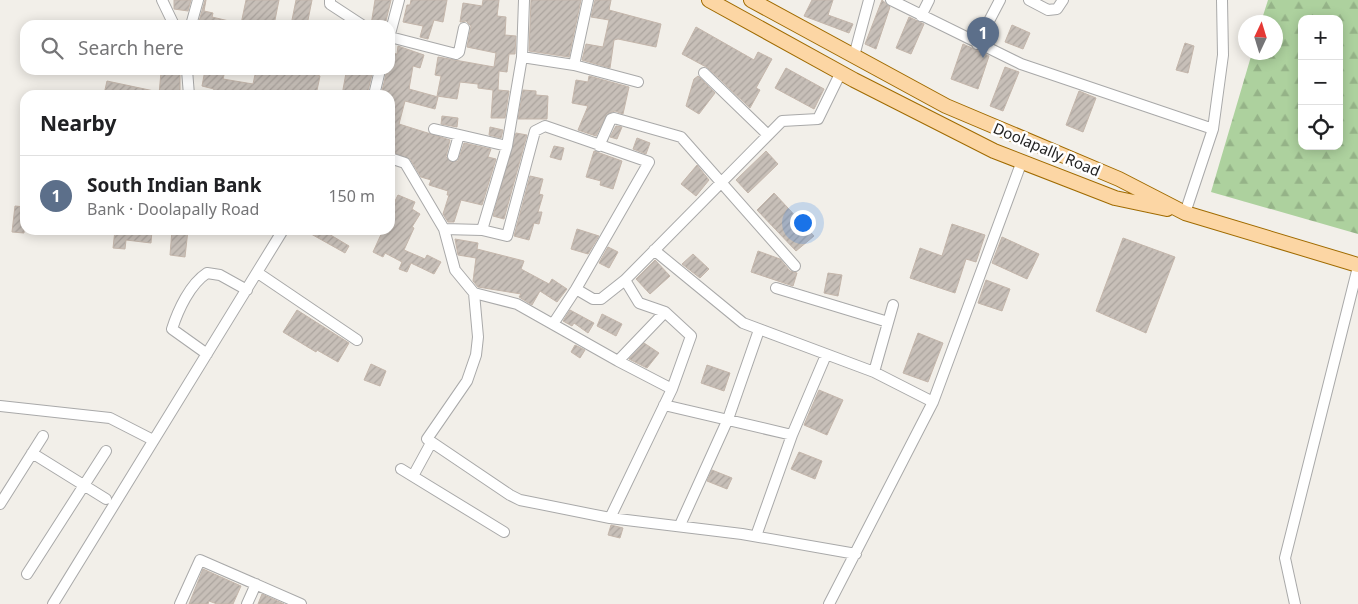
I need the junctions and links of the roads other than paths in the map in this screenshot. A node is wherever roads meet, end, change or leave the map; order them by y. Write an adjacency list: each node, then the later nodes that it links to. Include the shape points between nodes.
1 (162, 0): 17 (street)
2 (198, 0): 18 (street)
3 (330, 0): 19 (street, via 330,4)
4 (399, 0): 20 (street)
5 (524, 0): 25 (street)
6 (588, 0): 26 (street)
7 (710, 0): 27 (main road)
8 (751, 0): 24 (main road, Doolapally Road)
9 (870, 0): 24 (street)
10 (891, 0): 16 (street)
11 (929, 0): 16 (street)
12 (1000, 0): 23 (street)
13 (1029, 0): 14 (street, via 1048,10 1056,9)
14 (1063, 0)
15 (1222, 0): 34 (street, via 1223,55)
16 (921, 16): 23 (street)
17 (172, 20)
18 (192, 20)
19 (354, 20)
20 (394, 20)
21 (464, 28): 22 (street, via 456,54)
22 (395, 36)
23 (977, 44): 34 (street, via 1039,72)
24 (854, 56): 44 (main road, Doolapally Road, via 946,106 1119,179)
25 (522, 57): 26 (street); 38 (street)
26 (574, 65): 31 (street)
27 (841, 72): 37 (street, via 818,119 782,121); 42 (main road, via 994,151)
28 (704, 73): 37 (street)
29 (188, 75): 32 (street)
30 (379, 75): 33 (street)
31 (638, 82)
32 (191, 90)
33 (375, 90)
34 (1214, 129): 44 (street)
35 (434, 130): 36 (street)
36 (459, 135): 38 (street); 40 (street)
37 (768, 135): 43 (street)
38 (507, 146): 46 (street)
39 (599, 146): 43 (street, via 614,118 681,137); 46 (street, via 545,126 536,130 507,236); 54 (street, via 649,162)
40 (453, 156)
41 (395, 160): 45 (street, via 405,163)
42 (1022, 161): 44 (main road, via 1115,198); 68 (street)
43 (723, 182): 48 (street); 49 (street)
44 (1185, 213): 50 (main road, Doolapally Road)
45 (444, 228): 46 (street); 56 (street, via 455,270)
46 (482, 230)
47 (279, 235): 51 (street)
48 (654, 250): 52 (street); 61 (street, via 735,318)
49 (795, 266)
50 (1358, 266): 95 (street, via 1285,558)
51 (258, 273): 55 (street); 62 (street)
52 (624, 280): 54 (street, via 597,300); 58 (street, via 639,303)
53 (776, 288): 59 (street)
54 (576, 289): 60 (street)
55 (247, 290): 63 (street); 63 (street, via 220,275 207,273 198,278 172,329)
56 (474, 294): 60 (street, via 517,304); 75 (street, via 478,337 476,356 467,381 426,440)
57 (893, 305): 59 (street)
58 (665, 312): 65 (street); 67 (street, via 691,336)
59 (888, 322): 66 (street)
60 (553, 324): 65 (street)
61 (759, 330): 64 (street); 71 (street)
62 (357, 340)
63 (207, 354): 74 (street)
64 (826, 356): 66 (street); 72 (street)
65 (618, 361): 67 (street)
66 (874, 372): 68 (street)
67 (672, 388): 70 (street)
68 (934, 402): 87 (street)
69 (0, 406): 74 (street, via 110,418)
70 (664, 406): 71 (street); 83 (street)
71 (728, 419): 72 (street); 84 (street)
72 (792, 435): 86 (street)
73 (43, 436): 77 (street)
74 (153, 440): 90 (street)
75 (431, 442): 79 (street); 83 (street, via 520,500)
76 (106, 451): 80 (street)
77 (32, 453): 80 (street); 82 (street)
78 (401, 469): 79 (street)
79 (413, 476): 85 (street)
80 (83, 485): 81 (street); 88 (street)
81 (106, 499)
82 (0, 504)
83 (610, 518): 84 (street)
84 (680, 525): 86 (street)
85 (504, 532)
86 (756, 536): 87 (street)
87 (856, 554): 94 (street)
88 (27, 574)
89 (256, 584): 91 (street, via 200,560); 92 (street); 93 (street)
90 (53, 604)
91 (180, 604)
92 (247, 604)
93 (301, 604)
94 (828, 604)
95 (1295, 604)

